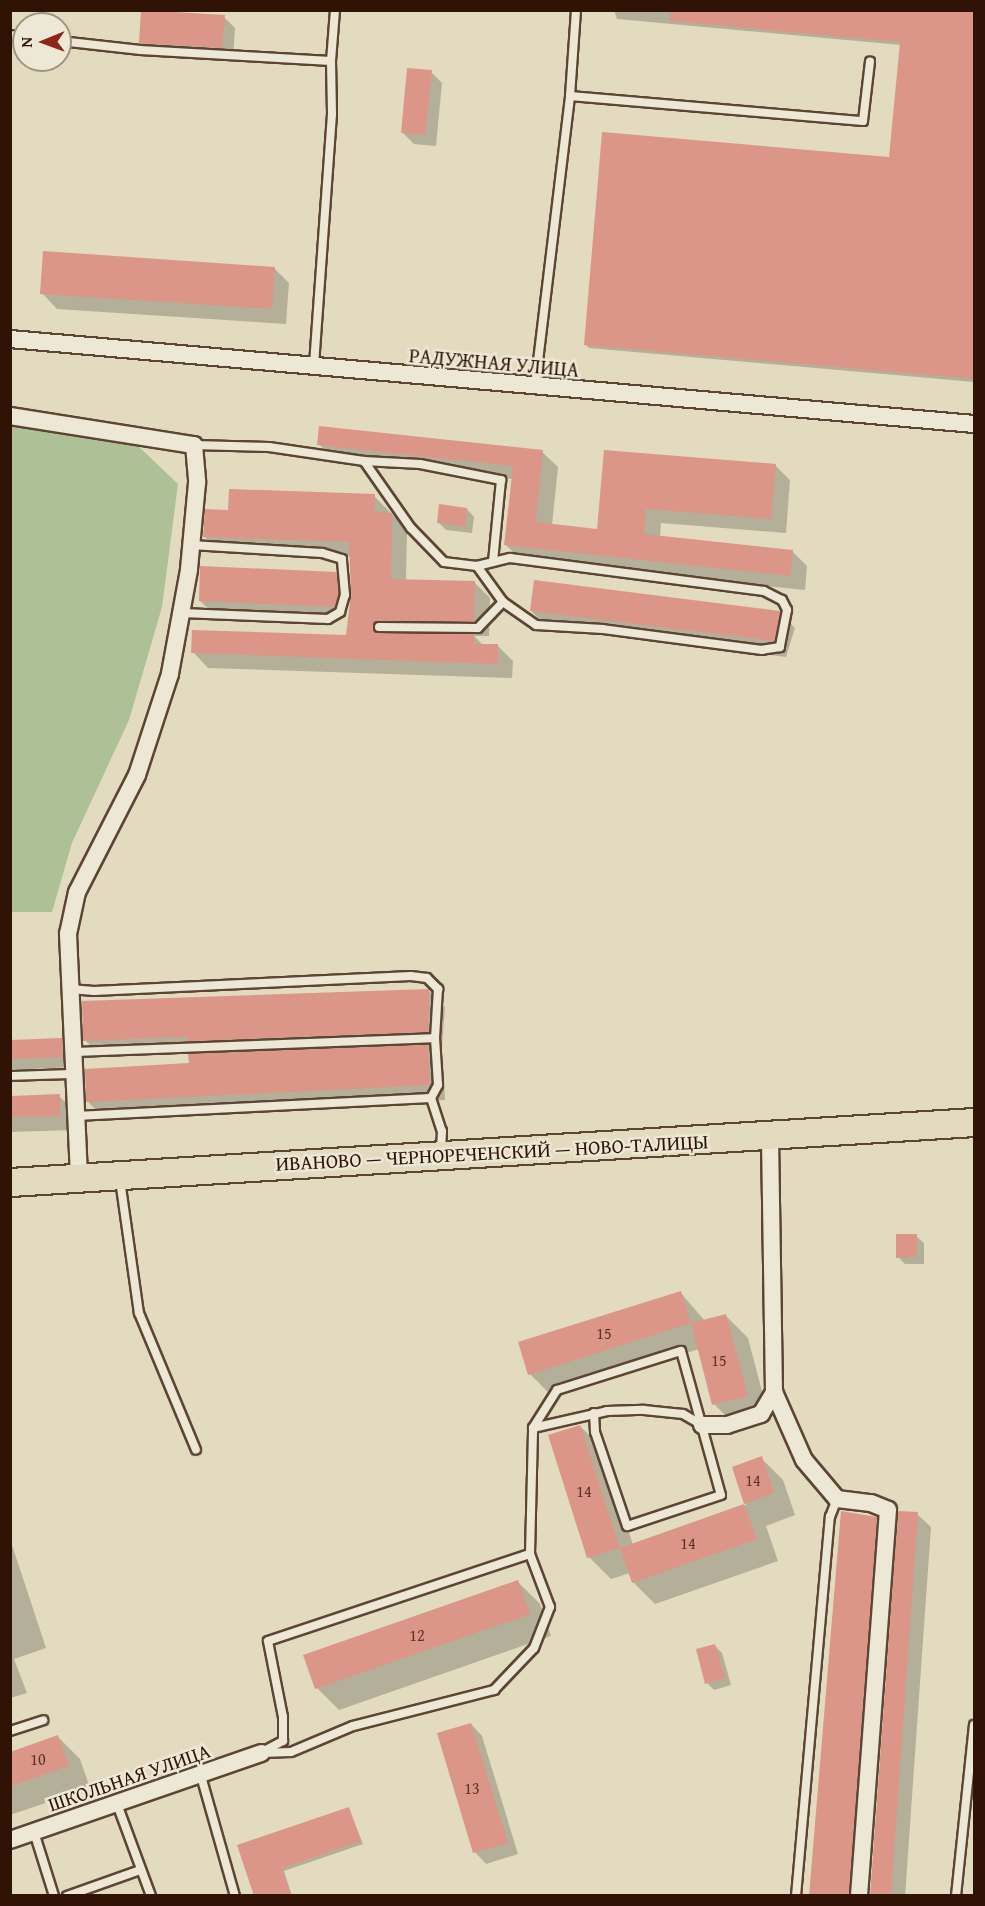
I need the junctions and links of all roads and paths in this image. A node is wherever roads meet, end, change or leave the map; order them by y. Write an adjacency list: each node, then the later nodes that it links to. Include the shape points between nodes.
1 (334, 10): 4 (lane)
2 (576, 10): 6 (lane)
3 (72, 42): 4 (lane)
4 (331, 61): 8 (lane, via 332,114)
5 (870, 61): 6 (lane, via 863,121)
6 (570, 96): 9 (lane)
7 (10, 339): 8 (street, РАДУЖНАЯ УЛИЦА)
8 (314, 368): 9 (street, РАДУЖНАЯ УЛИЦА)
9 (535, 387): 11 (street, РАДУЖНАЯ УЛИЦА)
10 (10, 416): 12 (street)
11 (975, 424)
12 (194, 445): 13 (lane, via 269,447); 14 (street, via 197,483)
13 (364, 461): 15 (lane, via 420,464 501,480); 16 (lane, via 411,528 444,562)
14 (191, 545): 18 (street); 18 (lane, via 322,553 342,559 345,595 340,612 328,619)
15 (493, 562): 16 (lane); 17 (lane, via 510,558 764,591 782,600 788,610 780,647 762,650 603,629 536,625)
16 (477, 566): 17 (lane)
17 (503, 602): 19 (lane, via 478,628)
18 (182, 613): 20 (street, via 158,719 137,775 77,892 68,934)
19 (379, 627)
20 (70, 989): 21 (lane, via 427,978 438,988); 22 (street)
21 (435, 1038): 22 (lane); 25 (lane, via 438,1085)
22 (73, 1052): 23 (street)
23 (74, 1074): 24 (lane); 26 (street)
24 (10, 1076)
25 (431, 1098): 26 (lane); 29 (lane, via 442,1131)
26 (76, 1116): 31 (street)
27 (975, 1122): 28 (main road, ИВАНОВО — ЧЕРНОРЕЧЕНСКИЙ — НОВО-ТАЛИЦЫ)
28 (770, 1136): 29 (main road, ИВАНОВО — ЧЕРНОРЕЧЕНСКИЙ — НОВО-ТАЛИЦЫ); 33 (street)
29 (441, 1155): 30 (main road, ИВАНОВО — ЧЕРНОРЕЧЕНСКИЙ — НОВО-ТАЛИЦЫ)
30 (120, 1174): 31 (main road, ИВАНОВО — ЧЕРНОРЕЧЕНСКИЙ — НОВО-ТАЛИЦЫ); 37 (lane, via 139,1313)
31 (79, 1177): 32 (main road, ИВАНОВО — ЧЕРНОРЕЧЕНСКИЙ — НОВО-ТАЛИЦЫ)
32 (10, 1182)
33 (774, 1392): 35 (street, via 761,1414 727,1425); 38 (street, via 804,1460)
34 (594, 1413): 35 (lane, via 644,1410 682,1414); 35 (lane, via 595,1432 627,1526 721,1495); 36 (lane)
35 (702, 1425): 36 (lane, via 681,1351 557,1390)
36 (533, 1428): 39 (lane)
37 (196, 1450)
38 (837, 1499): 53 (lane, via 829,1529); 54 (street, via 870,1503 888,1510)
39 (530, 1554): 43 (lane, via 550,1607 534,1648 494,1690 353,1725 291,1752); 43 (lane, via 268,1641 283,1717 283,1741)
40 (43, 1720): 42 (lane)
41 (975, 1725): 55 (lane)
42 (10, 1731)
43 (261, 1753): 44 (street, ШКОЛЬНАЯ УЛИЦА)
44 (201, 1776): 45 (street, ШКОЛЬНАЯ УЛИЦА); 52 (lane)
45 (117, 1804): 46 (street, ШКОЛЬНАЯ УЛИЦА); 48 (lane)
46 (34, 1832): 47 (street, ШКОЛЬНАЯ УЛИЦА); 49 (lane)
47 (10, 1840)
48 (140, 1870): 50 (lane); 51 (lane)
49 (54, 1896)
50 (67, 1896)
51 (151, 1896)
52 (236, 1896)
53 (796, 1896)
54 (859, 1896)
55 (956, 1896)

